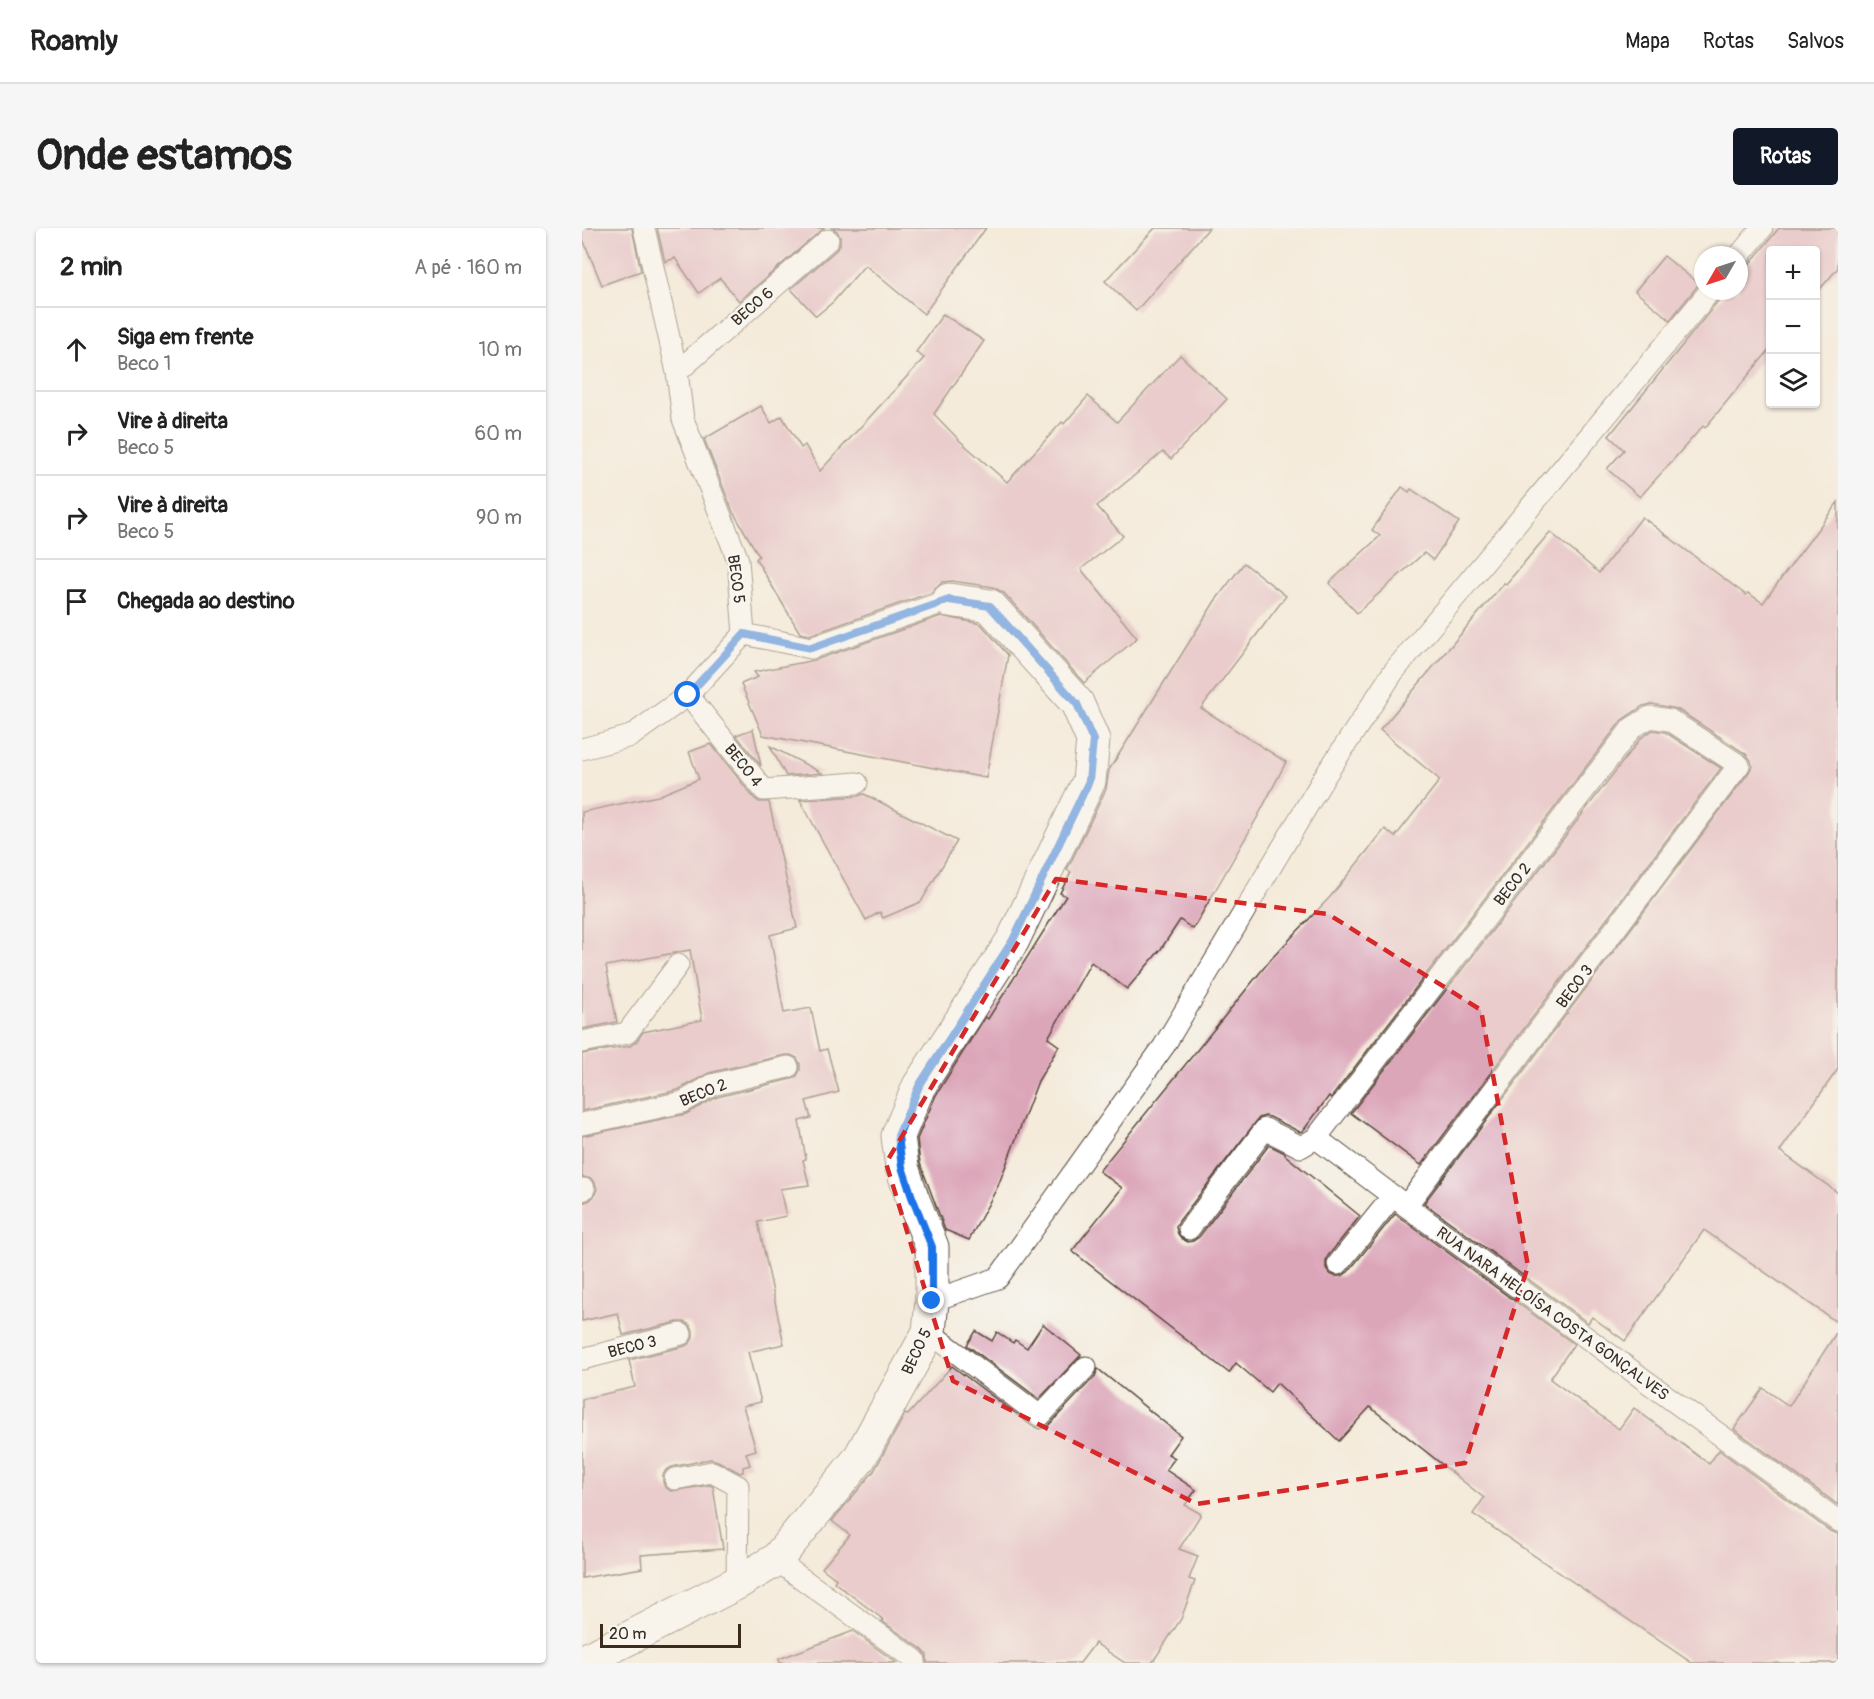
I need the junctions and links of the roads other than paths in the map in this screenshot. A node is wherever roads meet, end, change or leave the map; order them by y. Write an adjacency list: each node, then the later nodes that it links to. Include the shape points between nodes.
1 (644, 228): 6 (lane, BECO 5)
2 (1762, 228): 4 (lane)
3 (828, 240): 6 (lane, BECO 6)
4 (1747, 246)
5 (1703, 300): 21 (lane, via 1394,671 1325,776 1164,1046 998,1278)
6 (676, 372): 8 (lane, BECO 5, via 683,419 738,560)
7 (949, 600): 8 (lane, BECO 5, via 811,648); 21 (street, BECO 5, via 990,606 1077,704 1093,740 1089,781 1013,940 919,1086 898,1136 905,1177 932,1247)
8 (744, 634): 9 (lane)
9 (688, 695): 10 (lane, via 631,736); 12 (lane, BECO 4, via 764,790)
10 (582, 749)
11 (1739, 765): 17 (lane, BECO 2, via 1670,720 1650,717 1632,728); 18 (lane, BECO 3)
12 (856, 783)
13 (678, 965): 14 (lane, via 627,1033)
14 (582, 1042)
15 (788, 1067): 16 (lane, BECO 2, via 712,1085 683,1102)
16 (582, 1124)
17 (1316, 1138): 18 (lane, RUA NARA HELOÍSA COSTA GONÇALVES); 19 (lane, via 1301,1147 1265,1129)
18 (1399, 1201): 20 (lane, BECO 3); 26 (lane, RUA NARA HELOÍSA COSTA GONÇALVES)
19 (1189, 1229)
20 (1338, 1264)
21 (931, 1317): 24 (lane, via 1040,1416); 27 (street, BECO 5, via 859,1459)
22 (681, 1334): 23 (lane, BECO 3)
23 (582, 1359)
24 (1086, 1367)
25 (675, 1479): 28 (lane, via 712,1472 738,1486)
26 (1838, 1521)
27 (776, 1560): 28 (street, BECO 5); 29 (lane)
28 (737, 1583): 30 (street, BECO 5)
29 (915, 1660)
30 (582, 1662)

